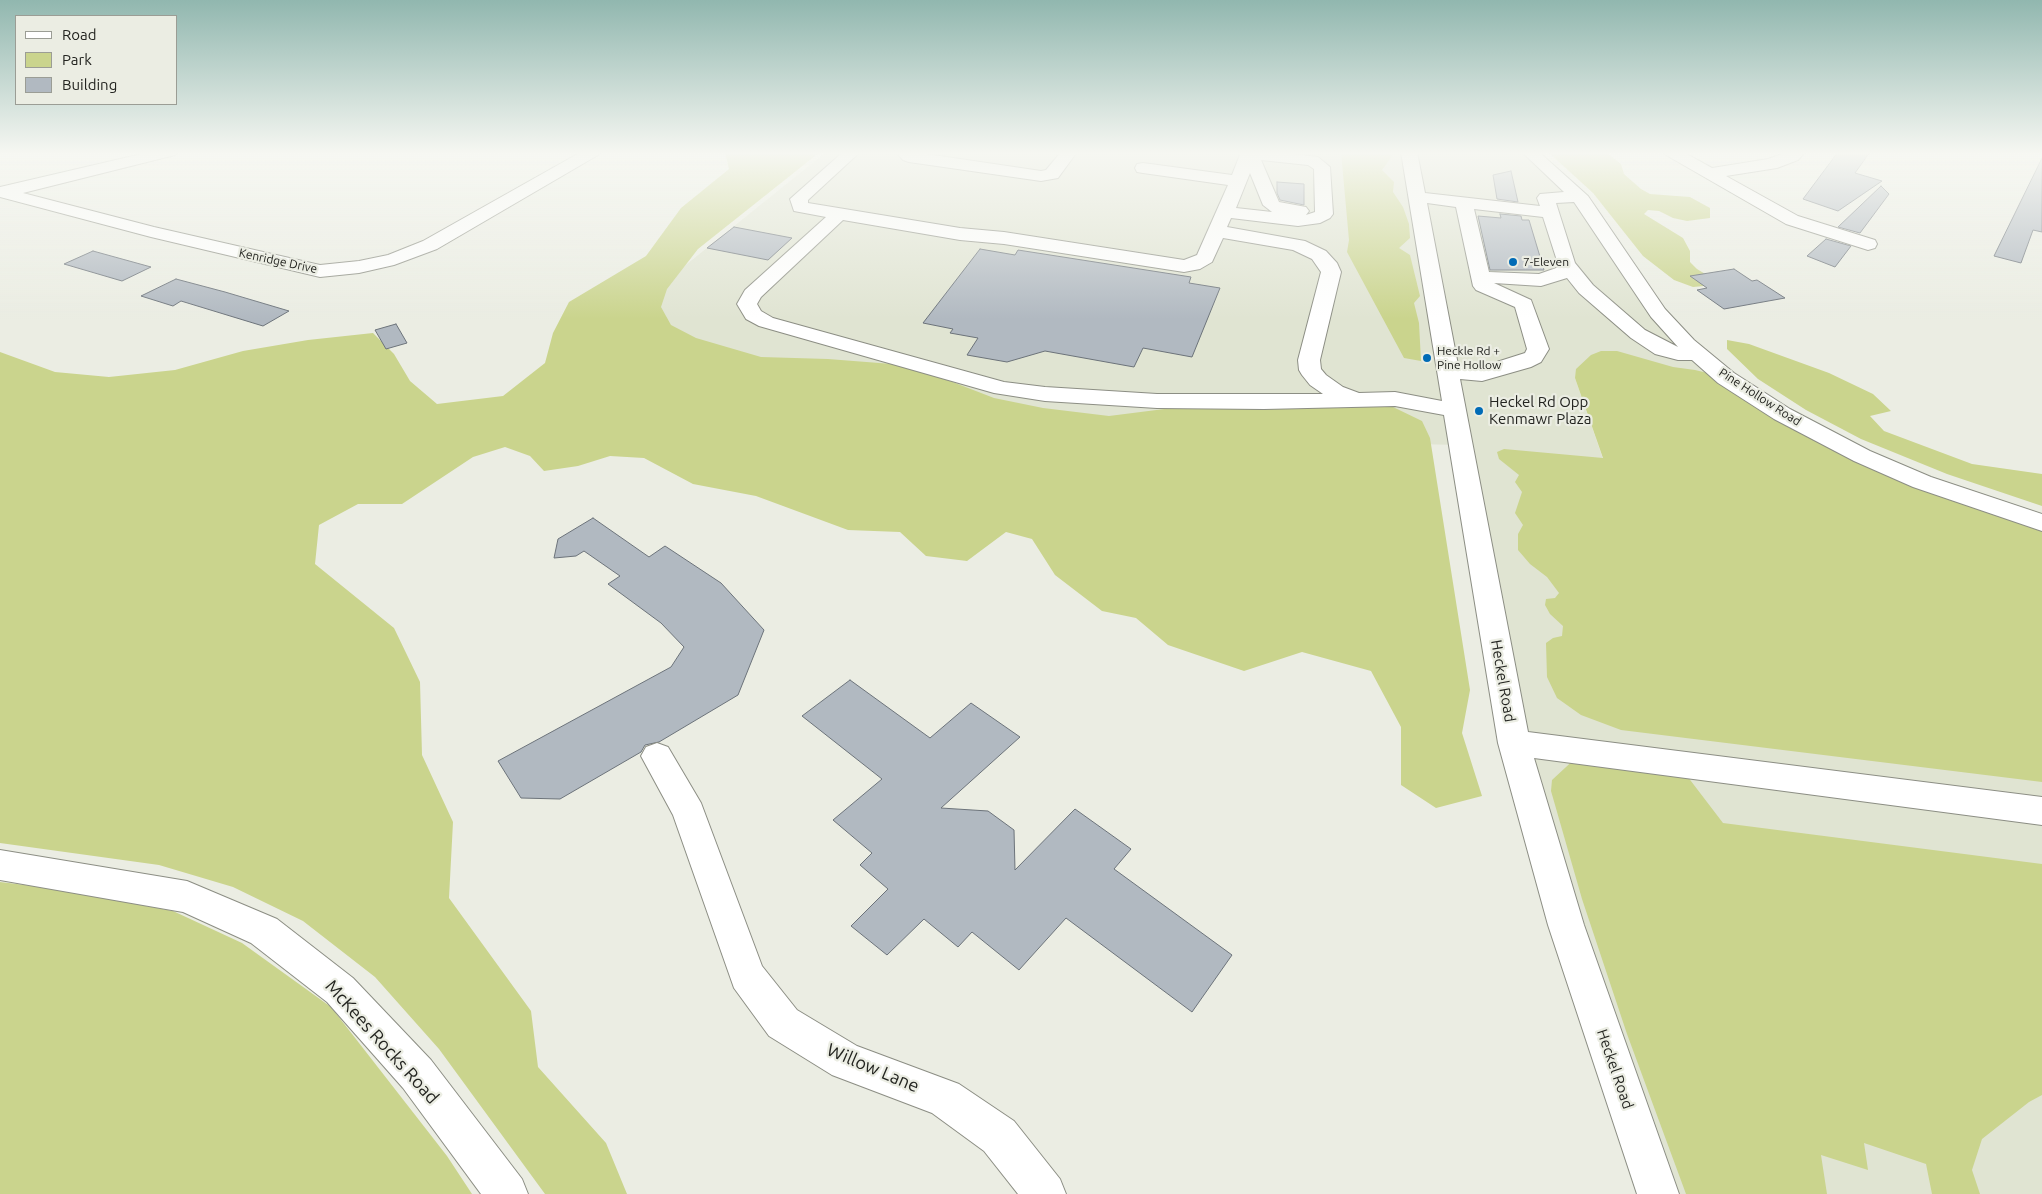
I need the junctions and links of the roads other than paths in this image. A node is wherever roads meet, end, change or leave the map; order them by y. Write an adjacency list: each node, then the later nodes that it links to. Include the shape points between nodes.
1 (58, 208): 2 (street, Kenridge Drive, via 320,271 394,259 430,245)
2 (495, 208)
3 (804, 208): 15 (street)
4 (1227, 208): 16 (street)
5 (1275, 208): 6 (street, via 1291,211)
6 (1309, 208)
7 (1324, 208): 16 (street, via 1324,214 1314,219)
8 (1420, 208): 21 (street, Heckel Road)
9 (1465, 208): 19 (street)
10 (1509, 208): 14 (street)
11 (1549, 208): 14 (street)
12 (1586, 208): 20 (street, Pine Hollow Road, via 1658,313)
13 (1770, 208): 17 (street, via 1792,220)
14 (1550, 213): 18 (street)
15 (839, 214): 16 (street, via 1174,266 1193,265 1205,258); 22 (street, via 752,294 747,304 753,315 766,322 993,386 1045,394 1156,401)
16 (1221, 222): 22 (street, via 1298,245 1319,255 1327,263 1331,272 1309,360 1310,370 1335,392)
17 (1868, 244)
18 (1570, 270): 19 (street, via 1542,280); 20 (street, via 1586,289 1638,334 1678,354)
19 (1481, 277): 21 (street, via 1483,286 1524,304 1538,349 1534,357 1523,362 1482,374)
20 (1697, 353): 24 (street, Pine Hollow Road, via 1726,378 1782,414 1862,456 1922,482)
21 (1448, 371): 23 (street, Heckel Road)
22 (1357, 400): 23 (street, via 1395,399)
23 (1455, 410): 25 (street, Heckel Road)
24 (2042, 523)
25 (1514, 743): 27 (street); 31 (street, Heckel Road, via 1566,925)
26 (656, 756): 30 (street, Willow Lane, via 689,813 748,976 783,1024 846,1060 944,1098 999,1136)
27 (2042, 812)
28 (0, 865): 29 (street, McKees Rocks Road, via 187,897 264,932 340,990 417,1074)
29 (507, 1194)
30 (1045, 1194)
31 (1658, 1194)

